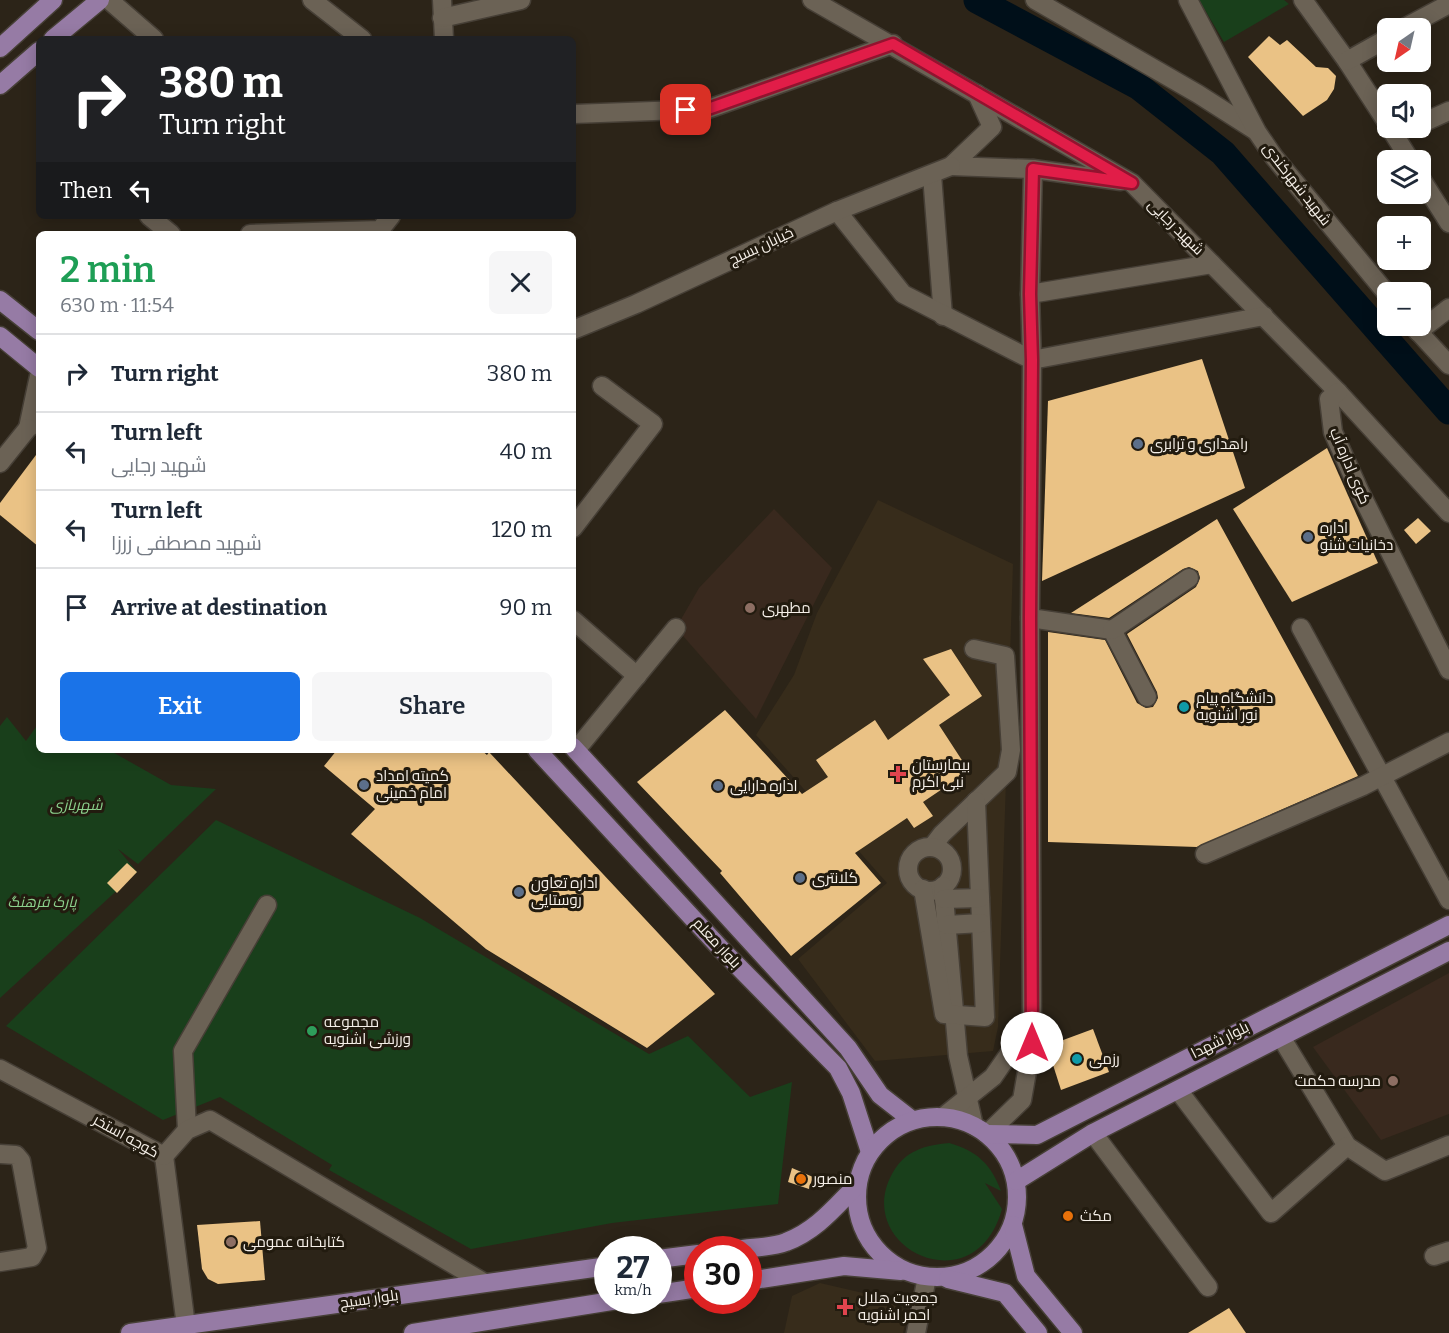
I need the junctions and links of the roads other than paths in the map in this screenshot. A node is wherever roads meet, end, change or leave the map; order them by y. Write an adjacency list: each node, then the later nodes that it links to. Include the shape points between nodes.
1 (53, 0): 19 (main road)
2 (100, 0): 13 (main road)
3 (109, 0): 14 (street)
4 (312, 0): 15 (street)
5 (521, 0): 11 (street)
6 (812, 0): 17 (street, شهید رجایی)
7 (1035, 0): 28 (street)
8 (1188, 0): 28 (street, شهید شهرکندی)
9 (1303, 0): 21 (street)
10 (1449, 4): 12 (street)
11 (442, 9): 16 (street)
12 (1423, 18)
13 (57, 36)
14 (151, 36)
15 (358, 36)
16 (444, 36)
17 (893, 44): 23 (street, شهید رجایی); 26 (street, via 708,109)
18 (1377, 44): 21 (street)
19 (0, 48)
20 (36, 54): 22 (main road)
21 (1347, 61): 24 (street)
22 (0, 85)
23 (976, 94): 29 (street, via 992,127); 32 (street, شهید رجایی)
24 (1377, 107)
25 (1449, 111): 27 (street)
26 (576, 114)
27 (1431, 119)
28 (1257, 132): 42 (street, شهید شهرکندی)
29 (951, 166): 30 (street); 31 (street, خیابان بسبچ)
30 (1033, 169): 32 (street); 43 (street)
31 (932, 175): 34 (street, خیابان بسبچ); 46 (street)
32 (1132, 183): 41 (street, شهید رجایی)
33 (1431, 194): 37 (street)
34 (837, 211): 46 (street, via 903,294); 50 (street, خیابان بسبچ)
35 (155, 219): 39 (street)
36 (370, 219): 38 (street)
37 (1449, 222)
38 (386, 227): 40 (street)
39 (168, 231)
40 (308, 231)
41 (1212, 264): 43 (street); 47 (street, شهید رجایی)
42 (1377, 282)
43 (1030, 294): 53 (street)
44 (0, 300): 49 (main road)
45 (1449, 308): 48 (street)
46 (943, 316): 53 (street)
47 (1264, 316): 53 (street); 57 (street, شهید رجایی)
48 (1431, 319)
49 (36, 329)
50 (576, 329)
51 (0, 336): 55 (main road)
52 (1422, 336): 54 (street)
53 (1032, 360): 64 (street)
54 (1449, 365)
55 (36, 366)
56 (602, 386): 62 (street, via 653,423)
57 (1338, 392): 61 (street, شهید رجایی); 70 (street, کوی اداره آب, via 1329,399 1333,432)
58 (36, 400): 59 (street)
59 (33, 424): 60 (street)
60 (0, 463)
61 (1449, 513)
62 (576, 524)
63 (1189, 578): 68 (street)
64 (1030, 618): 68 (street); 93 (street)
65 (576, 623): 71 (street)
66 (676, 628): 71 (street)
67 (1301, 628): 77 (street)
68 (1112, 630): 72 (street)
69 (974, 649): 78 (street, via 1005,656 1011,750 1007,772)
70 (1449, 670)
71 (637, 676): 74 (street)
72 (1147, 697)
73 (1449, 742): 77 (street)
74 (576, 746)
75 (576, 750): 98 (main road, بلوار معلم, via 848,1047 880,1095)
76 (540, 753): 104 (main road, بلوار معلم, via 723,951 838,1068 852,1093)
77 (1382, 775): 80 (street); 84 (street)
78 (976, 801): 79 (street); 83 (street)
79 (932, 847): 81 (street, via 918,850 909,861 909,875); 82 (street, via 949,859 951,874)
80 (1205, 854)
81 (923, 889): 82 (street); 92 (street, via 944,1014)
82 (943, 892): 83 (street); 87 (street)
83 (980, 898): 86 (street)
84 (1449, 900)
85 (267, 905): 99 (street, via 183,1051)
86 (981, 923): 87 (street); 90 (street)
87 (946, 925): 91 (street)
88 (1449, 926): 100 (main road, بلوار شهدا, via 1037,1135)
89 (1449, 951): 94 (main road, بلوار شهدا)
90 (982, 954): 91 (street); 92 (street, via 985,1017)
91 (950, 957): 92 (street)
92 (956, 1015): 100 (street, via 958,1056)
93 (1032, 1021): 97 (street, via 993,1077); 100 (street, via 1022,1100)
94 (1281, 1037): 96 (main road, بلوار شهدا); 103 (street)
95 (0, 1069): 106 (street, کوچه استخر)
96 (1178, 1090): 101 (main road, بلوار شهدا); 103 (street, via 1271,1213)
97 (943, 1117): 98 (main road); 100 (main road)
98 (912, 1120): 104 (main road, via 888,1133)
99 (187, 1130): 106 (street); 116 (street, via 210,1120)
100 (981, 1130): 107 (main road, via 1008,1157)
101 (1093, 1133): 107 (main road, بلوار شهدا); 117 (street)
102 (1449, 1145): 103 (street, via 1385,1171)
103 (1347, 1146)
104 (870, 1152): 108 (main road)
105 (0, 1154): 111 (street, via 16,1155 21,1161 37,1248 32,1257)
106 (164, 1156): 119 (street, کوچه استخر)
107 (1016, 1181): 109 (main road, via 1018,1203)
108 (857, 1185): 110 (main road, via 818,1226 784,1243); 113 (main road, via 858,1211 866,1236 883,1257)
109 (1013, 1225): 114 (main road, via 1002,1246 986,1262 966,1273); 124 (main road, via 1026,1276)
110 (762, 1246)
111 (0, 1262)
112 (594, 1268): 116 (main road, بلوار بسیج)
113 (905, 1271): 114 (main road); 115 (main road, via 844,1266)
114 (935, 1278): 122 (street); 123 (main road, via 1005,1293)
115 (762, 1279)
116 (483, 1282): 119 (main road, بلوار بسیج)
117 (1208, 1287)
118 (594, 1304): 121 (main road)
119 (186, 1326): 120 (main road, بلوار بسیج)
120 (130, 1333)
121 (423, 1333)
122 (916, 1333)
123 (1038, 1333)
124 (1073, 1333)

